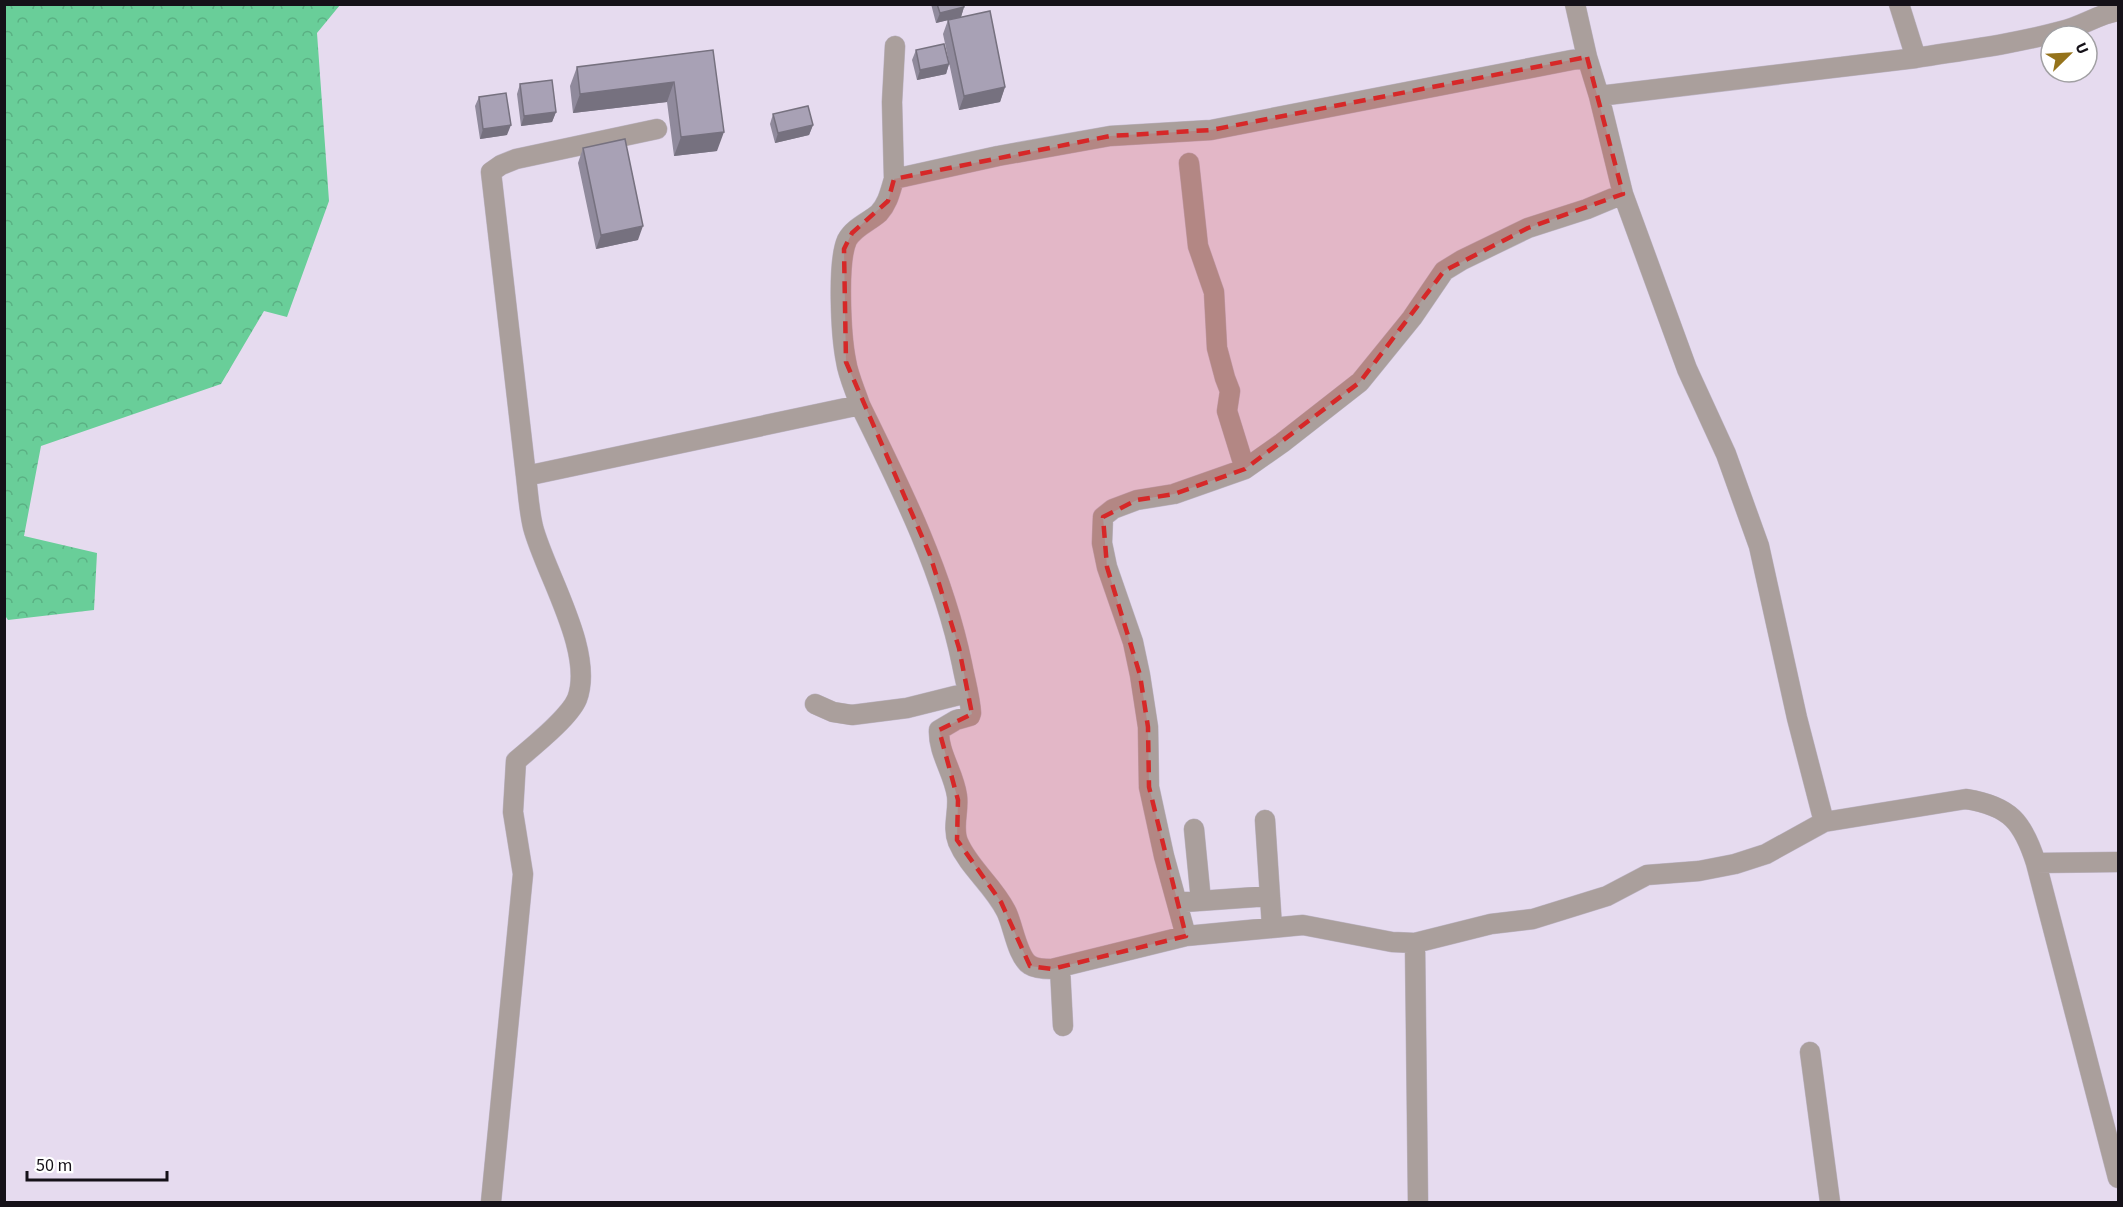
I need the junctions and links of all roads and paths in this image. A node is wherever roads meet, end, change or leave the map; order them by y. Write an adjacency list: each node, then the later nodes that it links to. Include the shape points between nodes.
1 (1575, 4): 5 (street)
2 (1899, 4): 6 (street)
3 (2118, 11): 6 (street, via 2068,30 2018,42)
4 (896, 46): 10 (street, via 892,102)
5 (1587, 57): 7 (street); 10 (street, via 1211,129 1110,136)
6 (1916, 58): 7 (street)
7 (1599, 96): 11 (street)
8 (657, 129): 14 (street, via 516,159 491,172)
9 (1189, 163): 13 (street, via 1198,246 1214,292 1217,348 1230,391 1227,411)
10 (894, 179): 12 (street, via 888,201 878,214 852,233 844,249 843,336 846,363)
11 (1623, 194): 13 (street, via 1528,228 1444,271 1360,382); 18 (street, via 1687,369 1726,453 1759,546)
12 (860, 405): 14 (street); 15 (street, via 930,555 959,648)
13 (1245, 469): 24 (street, via 1174,494 1137,500 1103,517 1102,543 1107,567 1140,675 1148,727 1149,787)
14 (526, 476): 30 (street, via 533,527 573,630 580,674 577,699 560,722 516,762 513,812 523,874)
15 (967, 693): 16 (street, via 907,708 852,715); 26 (street, via 970,716 939,730 940,746 954,778 958,800 957,840 1005,908 1023,958 1030,966)
16 (815, 704)
17 (1265, 820): 22 (street)
18 (1824, 822): 21 (street, via 1966,799 1980,801 2011,816 2023,828); 25 (street, via 1766,854 1735,864 1647,875 1607,896 1533,919 1491,924)
19 (1194, 829): 22 (street, via 1193,901)
20 (2118, 862): 21 (street)
21 (2036, 863): 29 (street)
22 (1270, 896): 23 (street)
23 (1272, 927): 24 (street); 25 (street, via 1303,925)
24 (1186, 936): 26 (street)
25 (1415, 943): 31 (street)
26 (1060, 968): 27 (street)
27 (1063, 1026)
28 (1810, 1052): 32 (street)
29 (2118, 1178)
30 (491, 1203)
31 (1418, 1203)
32 (1830, 1203)

